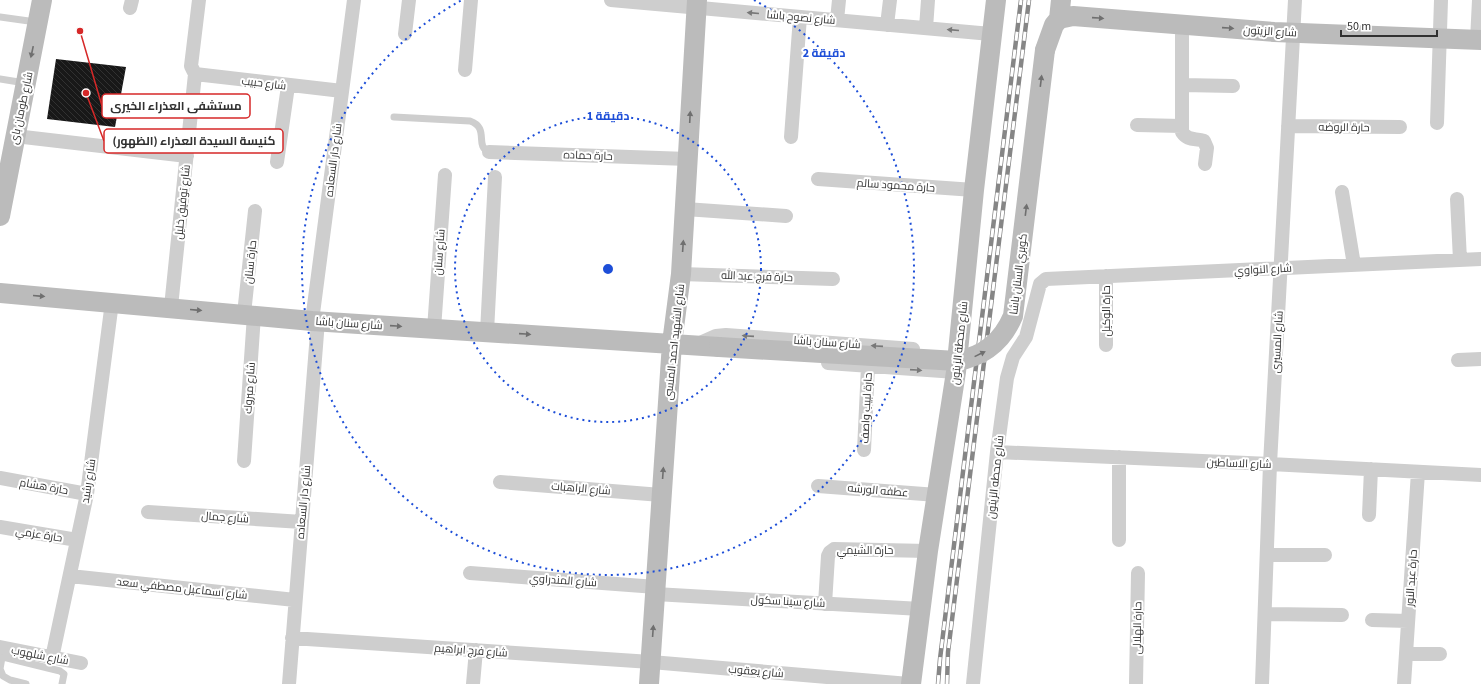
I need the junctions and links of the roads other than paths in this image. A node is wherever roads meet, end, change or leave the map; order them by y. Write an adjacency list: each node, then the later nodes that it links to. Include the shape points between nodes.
1 (42, 0): 19 (street, شارع طومان باى)
2 (199, 0): 28 (street, شارع توفيق خليل)
3 (354, 0): 35 (street, شارع دار السعاده)
4 (409, 0): 24 (street)
5 (471, 0): 29 (street)
6 (611, 0): 14 (street, شارع نصوح باشا)
7 (839, 0): 18 (street)
8 (890, 0): 20 (street)
9 (928, 0): 22 (street)
10 (996, 0): 25 (street, شارع محطة الزيتون)
11 (1294, 0): 23 (street, شارع المسيرى)
12 (1442, 0): 26 (street)
13 (1478, 0): 27 (street)
14 (696, 4): 17 (street, شارع نصوح باشا, one-way to 14); 46 (street, شارع الشهيد احمد المنسى, one-way to 14)
15 (1060, 9): 21 (street, شارع الزيتون, one-way to 21, via 1073,16); 77 (street, كوبري السنان باشا, one-way to 15, bridge, via 957,361 978,355 996,344 1013,316 1045,50)
16 (0, 17): 19 (lane)
17 (800, 17): 18 (street, شارع نصوح باشا); 43 (street)
18 (837, 20): 20 (street, شارع نصوح باشا)
19 (38, 22): 31 (street, شارع طومان باى, one-way to 31)
20 (887, 24): 22 (street, شارع نصوح باشا)
21 (1182, 25): 23 (street, شارع الزيتون, one-way to 23); 32 (street)
22 (926, 28): 25 (street, شارع نصوح باشا, one-way to 22)
23 (1292, 32): 26 (street, شارع الزيتون); 40 (street, شارع المسيرى)
24 (405, 34)
25 (992, 34): 52 (street, شارع محطة الزيتون)
26 (1440, 38): 27 (street, شارع الزيتون); 37 (street)
27 (1479, 40)
28 (193, 70): 33 (street, شارع حبيب); 45 (street, شارع توفيق خليل)
29 (465, 70)
30 (0, 79): 31 (lane)
31 (26, 83): 42 (street, شارع طومان باى)
32 (1182, 85): 34 (street); 39 (street)
33 (288, 86): 35 (street, شارع حبيب); 47 (street)
34 (1233, 86)
35 (342, 91): 71 (street, شارع دار السعاده)
36 (394, 117): 44 (lane, via 470,121 481,129 482,146)
37 (1437, 123)
38 (1138, 125): 39 (street)
39 (1182, 126): 48 (street, via 1185,136 1204,141 1207,148)
40 (1288, 126): 41 (street, حارة الروضه); 62 (street, شارع المسيرى)
41 (1400, 127)
42 (15, 136): 45 (street); 57 (street, شارع طومان باى)
43 (791, 138)
44 (489, 152): 46 (street, حارة حماده)
45 (187, 156): 69 (street, شارع توفيق خليل)
46 (688, 159): 55 (street, شارع الشهيد احمد المنسى)
47 (277, 162)
48 (1205, 164)
49 (445, 175): 72 (street, شارع سنان)
50 (495, 177): 73 (street)
51 (818, 179): 52 (street, حارة محمود سالم)
52 (974, 190): 78 (street, شارع محطة الزيتون)
53 (1342, 192): 61 (street)
54 (1457, 199): 59 (street)
55 (685, 209): 58 (street); 63 (street, شارع الشهيد احمد المنسى, one-way to 55)
56 (255, 211): 70 (street, حارة سنان)
57 (0, 216)
58 (786, 216)
59 (1460, 260): 60 (street, شارع النواوي); 61 (street, شارع النواوي)
60 (1481, 260)
61 (1354, 265): 62 (street, شارع النواوي)
62 (1280, 269): 64 (street, شارع النواوي); 87 (street, شارع المسيرى)
63 (681, 274): 65 (street, حارة فرج عبد الله); 74 (street, شارع الشهيد احمد المنسى)
64 (1106, 276): 66 (street, شارع النواوي); 76 (street, حارة الوكيل)
65 (833, 278)
66 (1046, 279): 84 (street, شارع محطه الزيتون, via 1040,284 1026,337 1013,357 1007,378)
67 (0, 293): 68 (street, شارع سنان باشا, one-way to 68)
68 (112, 302): 69 (street, شارع سنان باشا); 94 (street, شارع رشيد)
69 (170, 307): 70 (street, شارع سنان باشا, one-way to 70)
70 (249, 315): 71 (street, شارع سنان باشا); 86 (street, شارع مبروك)
71 (315, 321): 72 (street, شارع سنان باشا, one-way to 72); 99 (street, شارع دار السعاده)
72 (434, 328): 73 (street, شارع سنان باشا)
73 (487, 332): 74 (street, شارع سنان باشا, one-way to 74)
74 (672, 343): 75 (street, شارع سنان باشا); 95 (street, شارع الشهيد احمد المنسى, one-way to 74)
75 (698, 345): 77 (street, شارع سنان باشا); 78 (street, شارع سنان باشا, one-way to 75, via 726,335 710,338); 81 (street, شارع سنان باشا, via 716,353)
76 (1106, 345)
77 (719, 347)
78 (958, 352): 82 (street, شارع محطة الزيتون)
79 (1481, 359): 80 (street)
80 (1458, 360)
81 (868, 366): 82 (street, شارع سنان باشا, one-way to 82); 83 (street, حارة لبيب واصف)
82 (956, 372): 96 (street, شارع محطة الزيتون)
83 (864, 450)
84 (997, 452): 85 (street, شارع الاساطين); 131 (street, شارع محطه الزيتون)
85 (1119, 458): 87 (street, شارع الاساطين); 102 (street)
86 (244, 461)
87 (1270, 464): 88 (street, شارع الاساطين); 104 (street, شارع المسيرى)
88 (1371, 469): 89 (street, شارع الاساطين); 98 (street)
89 (1418, 472): 90 (street, شارع الاساطين); 116 (street, حارة عبد النور)
90 (1481, 475)
91 (0, 478): 94 (street, حارة هشام)
92 (500, 482): 95 (street, شارع الراهبات)
93 (818, 486): 96 (street, عطفه الورشه)
94 (87, 494): 101 (street, شارع رشيد)
95 (661, 495): 109 (street, شارع الشهيد احمد المنسى)
96 (937, 495): 103 (street, شارع محطة الزيتون)
97 (148, 512): 99 (street, شارع جمال)
98 (1369, 516)
99 (302, 522): 110 (street, شارع دار السعاده)
100 (0, 527): 101 (street, حارة عزمي)
101 (77, 540): 108 (street, شارع رشيد)
102 (1119, 540)
103 (928, 552): 111 (street, حارة الشيمي, via 834,549 828,556); 112 (street, شارع محطة الزيتون)
104 (1267, 555): 105 (street); 113 (street, شارع المسيرى)
105 (1325, 555)
106 (470, 573): 109 (street, شارع المندراوي)
107 (1138, 573): 132 (street, حارة الهلالى)
108 (70, 576): 110 (street, شارع اسماعيل مصطفي سعد); 122 (street, شارع رشيد)
109 (655, 590): 111 (street, شارع سينا سكول); 123 (street, شارع الشهيد احمد المنسى, one-way to 109)
110 (295, 600): 117 (street, شارع دار السعاده)
111 (825, 604): 112 (street, شارع سينا سكول)
112 (921, 609): 130 (street, شارع محطة الزيتون)
113 (1264, 614): 114 (street); 133 (street, شارع المسيرى)
114 (1342, 615)
115 (1372, 620): 116 (street)
116 (1408, 621): 120 (street, حارة عبد النور)
117 (292, 638): 118 (street, شارع فرج ابراهيم); 127 (street, شارع دار السعاده)
118 (476, 650): 123 (street, شارع فرج ابراهيم); 128 (street)
119 (2, 651): 122 (street, شارع شلهوب); 125 (lane, via 0,669 3,676); 126 (lane, via 60,671 64,674)
120 (1406, 654): 121 (street); 134 (street, حارة عبد النور)
121 (1440, 654)
122 (52, 658): 124 (street, شارع شلهوب)
123 (650, 662): 129 (street, شارع الشهيد احمد المنسى); 130 (street, شارع يعقوب)
124 (81, 663)
125 (26, 684)
126 (62, 684)
127 (289, 684)
128 (474, 684)
129 (649, 684)
130 (910, 684)
131 (973, 684)
132 (1136, 684)
133 (1262, 684)
134 (1404, 684)

